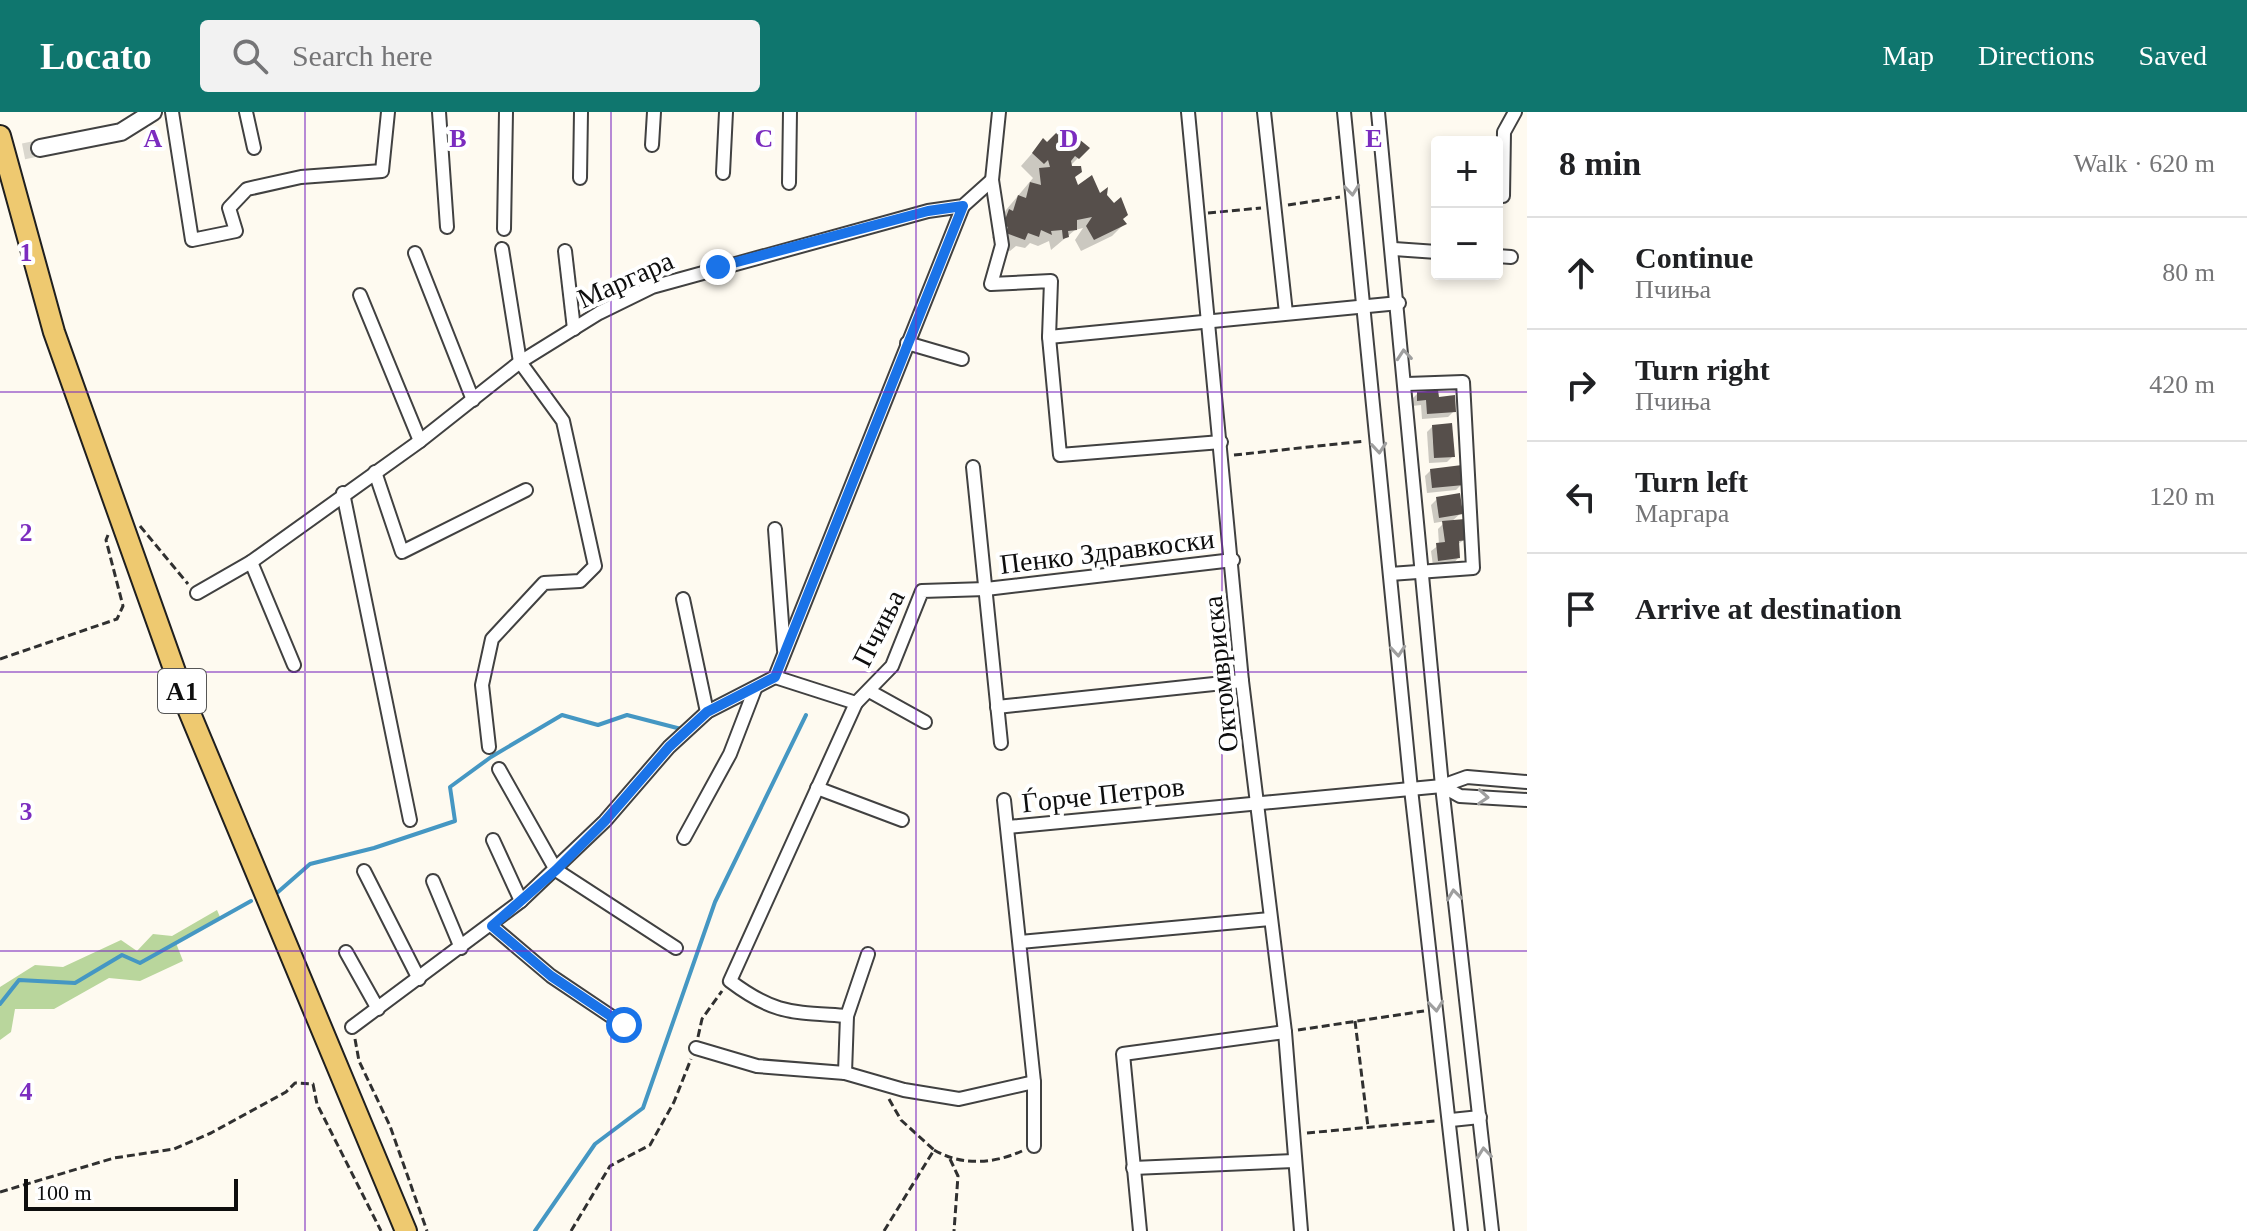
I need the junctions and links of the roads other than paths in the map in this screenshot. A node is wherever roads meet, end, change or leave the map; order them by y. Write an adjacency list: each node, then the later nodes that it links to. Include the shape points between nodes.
1 (153, 112): 19 (street, via 121,132)
2 (172, 112): 4 (street, via 192,240 236,231 229,208 247,189 301,177 382,171)
3 (246, 112): 20 (street)
4 (388, 112)
5 (439, 112): 27 (street)
6 (506, 112): 28 (street)
7 (581, 112): 22 (street)
8 (654, 112): 18 (street)
9 (726, 112): 21 (street)
10 (790, 112): 24 (street)
11 (999, 112): 23 (street)
12 (1188, 112): 40 (street, Октомвриска)
13 (1264, 112): 39 (street)
14 (1344, 112): 38 (street, one-way to 38)
15 (1378, 112): 30 (street)
16 (1515, 112): 25 (street, via 1504,132)
17 (0, 136): 112 (main road, A1, via 54,332 189,711)
18 (652, 145)
19 (40, 148)
20 (254, 148)
21 (723, 173)
22 (580, 178)
23 (992, 180): 26 (street); 42 (street, via 1002,245 991,284 1051,281)
24 (789, 183)
25 (1503, 196)
26 (963, 206): 41 (street, Маргара, via 652,287); 43 (street)
27 (447, 227)
28 (504, 229)
29 (502, 249): 45 (street)
30 (1394, 249): 32 (street); 37 (street)
31 (565, 251): 41 (street, Маргара)
32 (1431, 252)
33 (415, 253): 47 (street)
34 (1503, 256): 35 (street)
35 (1511, 257)
36 (360, 295): 48 (street)
37 (1399, 303): 38 (street); 46 (street, one-way to 37)
38 (1364, 306): 39 (street); 58 (street, one-way to 58)
39 (1286, 313): 40 (street)
40 (1206, 323): 42 (street); 49 (street, Октомвриска)
41 (574, 329): 45 (street, Маргара)
42 (1049, 337): 49 (street, via 1060,455)
43 (907, 343): 44 (street); 62 (street)
44 (962, 359)
45 (520, 362): 47 (street, Маргара); 73 (street, via 563,421 595,566 580,581 544,583 492,639 482,685)
46 (1407, 384): 57 (street); 57 (street, via 1463,382 1473,568)
47 (473, 400): 48 (street, Маргара)
48 (420, 441): 51 (street, Маргара)
49 (1221, 442): 55 (street, Октомвриска)
50 (973, 467): 59 (street, Пенко Здравкоски)
51 (375, 472): 52 (street, via 402,552); 53 (street, Маргара)
52 (526, 490)
53 (343, 493): 56 (street, Маргара); 82 (street)
54 (775, 529): 62 (street)
55 (1233, 560): 59 (street, Пенко Здравкоски); 65 (street, Октомвриска)
56 (251, 562): 60 (street, Маргара); 63 (street)
57 (1423, 572): 58 (street); 76 (street)
58 (1390, 574): 78 (street, one-way to 78)
59 (986, 589): 67 (street, Пчиња, via 922,591 892,666); 69 (street, Пенко Здравкоски)
60 (197, 593)
61 (683, 599): 70 (street)
62 (784, 654): 64 (street)
63 (294, 665)
64 (775, 677): 66 (street); 68 (street, Пчиња)
65 (1242, 681): 69 (street); 81 (street, Октомвриска)
66 (755, 689): 70 (street); 85 (street, via 730,754)
67 (871, 692): 68 (street, Пчиња); 71 (street)
68 (856, 703): 77 (street)
69 (997, 707): 72 (street, Пенко Здравкоски)
70 (707, 712): 87 (street)
71 (925, 722)
72 (1001, 743)
73 (489, 747)
74 (499, 769): 87 (street)
75 (1527, 782): 76 (street, Ѓорче Петров, via 1467,777)
76 (1442, 786): 78 (street, Ѓорче Петров); 80 (street, Ѓорче Петров, one-way to 80, via 1460,796); 107 (street, one-way to 76)
77 (817, 788): 83 (street); 100 (street, via 730,981 772,1007)
78 (1411, 789): 81 (street, Ѓорче Петров); 108 (street, one-way to 108)
79 (1004, 800): 84 (street, Ѓорче Петров)
80 (1527, 800)
81 (1258, 803): 84 (street, Ѓорче Петров); 91 (street, Октомвриска)
82 (410, 820)
83 (902, 820)
84 (1008, 827): 93 (street, Ѓорче Петров)
85 (684, 838)
86 (493, 840): 90 (street)
87 (556, 870): 90 (street); 95 (street)
88 (364, 871): 98 (street)
89 (433, 881): 94 (street)
90 (521, 901): 92 (street)
91 (1270, 919): 93 (street); 103 (street, Октомвриска)
92 (492, 926): 94 (street); 101 (street, via 551,976)
93 (1020, 942): 106 (street, Ѓорче Петров)
94 (461, 948): 98 (street)
95 (676, 948)
96 (346, 952): 99 (street)
97 (868, 954): 100 (street)
98 (419, 979): 99 (street)
99 (378, 1009): 102 (street)
100 (847, 1016): 105 (street)
101 (624, 1025)
102 (352, 1027)
103 (1285, 1032): 110 (street, Октомвриска); 111 (street, via 1123,1054)
104 (696, 1048): 105 (street, via 757,1066)
105 (845, 1073): 106 (street, via 959,1099)
106 (1034, 1082): 109 (street, Ѓорче Петров)
107 (1480, 1117): 108 (street); 116 (street, one-way to 107)
108 (1451, 1120): 115 (street)
109 (1034, 1146)
110 (1294, 1161): 111 (street); 114 (street, Октомвриска)
111 (1133, 1168): 113 (street)
112 (406, 1231)
113 (1140, 1231)
114 (1301, 1231)
115 (1461, 1231)
116 (1492, 1231)

